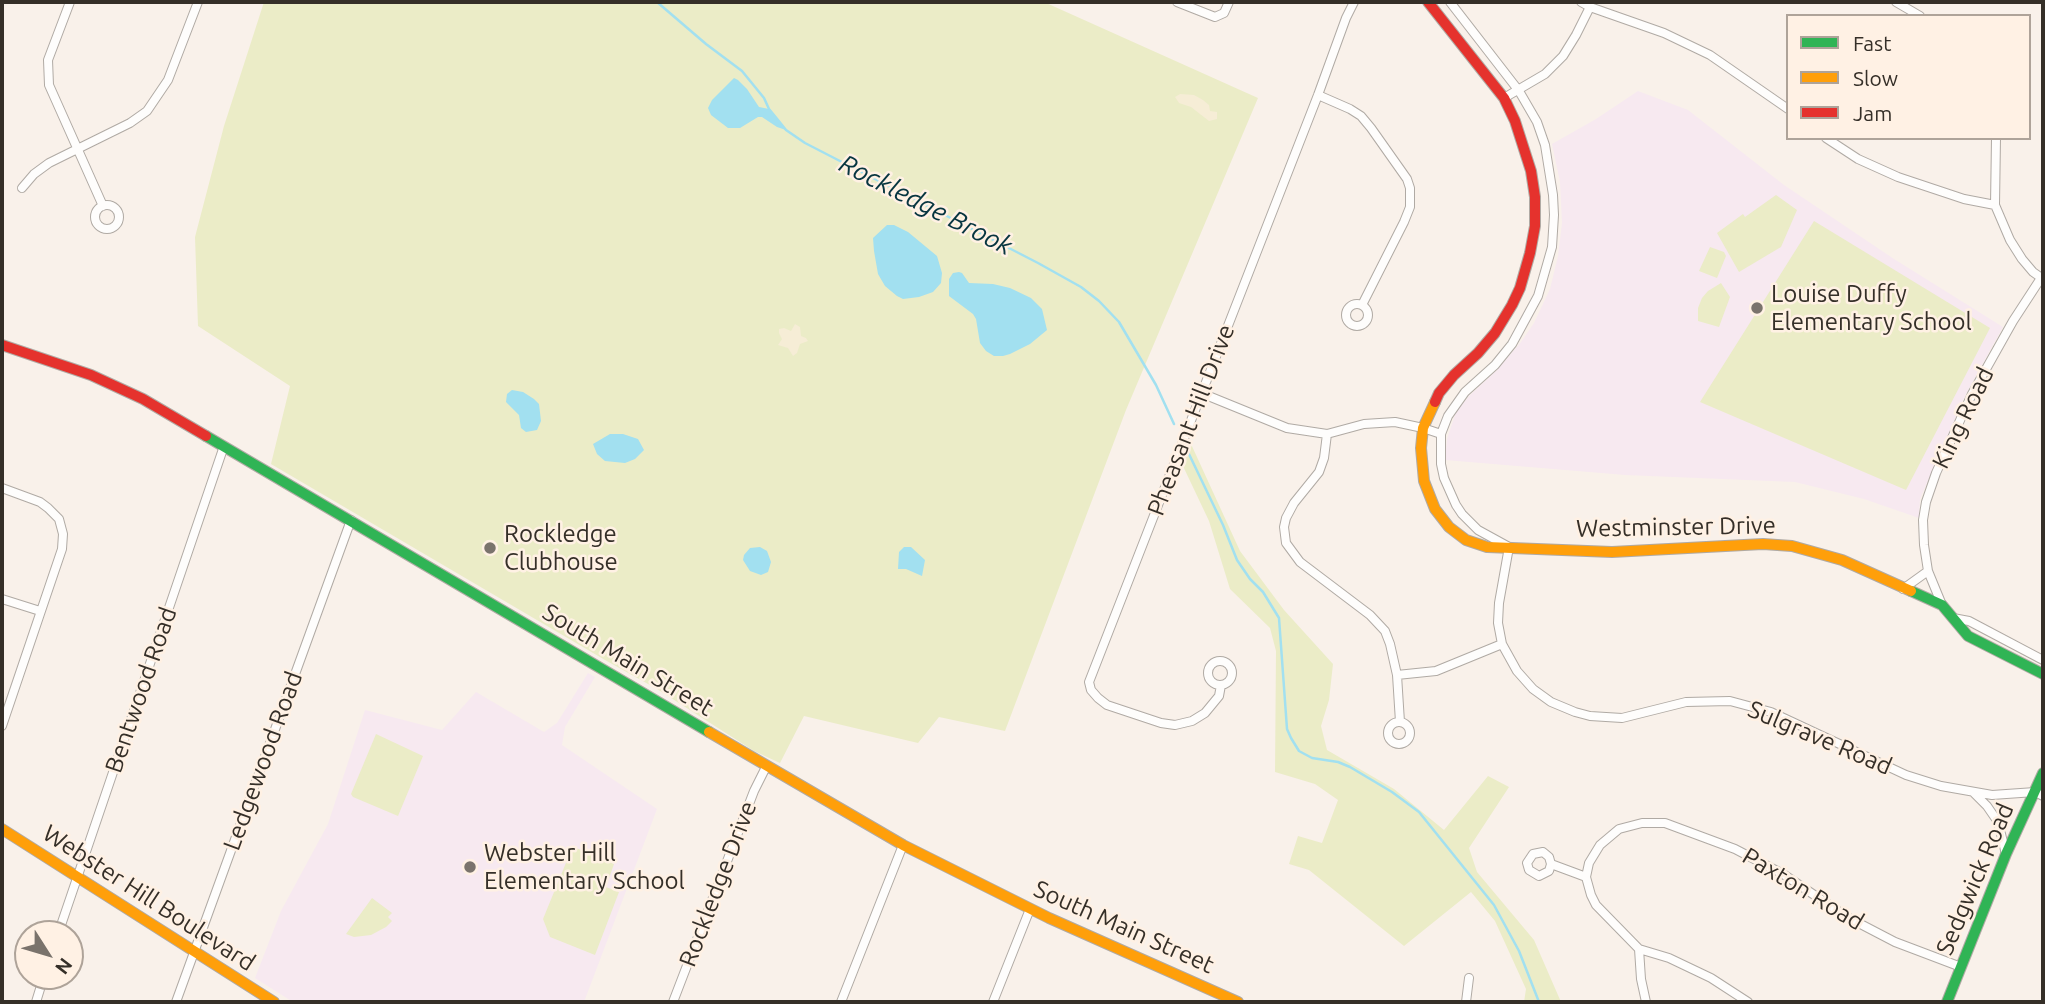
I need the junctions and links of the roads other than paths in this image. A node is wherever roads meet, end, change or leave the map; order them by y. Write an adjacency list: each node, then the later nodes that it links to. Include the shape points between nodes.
1 (70, 2): 18 (street, via 50,53 47,76)
2 (198, 2): 18 (street, via 168,80 147,111)
3 (1177, 2): 4 (street, via 1215,17 1224,13)
4 (1229, 2)
5 (1354, 2): 13 (street, Pheasant Hill Drive)
6 (1428, 2): 14 (main road, Westminster Drive)
7 (1450, 2): 12 (street, Westminster Drive)
8 (1581, 2): 10 (street)
9 (1896, 2): 11 (street)
10 (1590, 7): 12 (street, via 1563,56); 15 (street, via 1710,55)
11 (1917, 14)
12 (1519, 91): 14 (street); 28 (street, Westminster Drive, via 1537,122 1550,173 1554,224 1548,266 1517,337 1465,392)
13 (1318, 95): 23 (street, via 1361,116 1409,188 1410,207 1404,222); 25 (street, Pheasant Hill Drive)
14 (1504, 98): 26 (main road, Westminster Drive, via 1531,171 1535,226 1530,253 1505,318 1439,393)
15 (1786, 108)
16 (1829, 140): 20 (street, via 1898,177)
17 (1996, 140): 20 (street)
18 (78, 149): 19 (street, via 48,163); 21 (street)
19 (22, 188)
20 (1994, 205): 22 (street, via 2022,259)
21 (103, 206)
22 (2042, 278): 33 (street, King Road, via 1972,394 1936,473 1923,520)
23 (1362, 305)
24 (2, 345): 29 (main road, South Main Street, via 126,390)
25 (1201, 393): 27 (street, via 1287,428); 43 (street, Pheasant Hill Drive, via 1089,682 1107,705 1174,725 1205,713 1219,696)
26 (1423, 428): 27 (street, via 1384,422); 28 (street); 32 (main road, Westminster Drive, via 1424,481 1441,519 1476,544)
27 (1327, 434): 42 (street, via 1318,472 1286,518 1286,543 1300,562 1380,625 1391,644)
28 (1441, 434): 32 (street, Westminster Drive, via 1441,464 1456,505 1478,530)
29 (224, 446): 31 (main road, South Main Street); 55 (street, Bentwood Road)
30 (2, 488): 37 (street, via 40,502 55,513 62,526 62,549)
31 (351, 520): 47 (main road, South Main Street); 60 (street, Ledgewood Road)
32 (1509, 547): 34 (main road, Westminster Drive, via 1612,552 1791,546 1842,560); 39 (street, Sulgrave Road, via 1498,613)
33 (1928, 571): 34 (street); 36 (street, King Road)
34 (1903, 589): 36 (main road, Westminster Drive)
35 (2, 599): 37 (street)
36 (1942, 605): 38 (main road, Westminster Drive)
37 (40, 611): 44 (street)
38 (1953, 618): 40 (street, Westminster Drive, via 1969,621); 41 (main road, Westminster Drive, via 1968,636)
39 (1502, 644): 42 (street, via 1436,671); 49 (street, Sulgrave Road, via 1533,689 1575,712 1622,718 1686,702 1730,701 1771,712 1906,775)
40 (2043, 660)
41 (2043, 674)
42 (1396, 676): 45 (street)
43 (1221, 685)
44 (5, 706): 46 (street)
45 (1400, 722)
46 (2, 726)
47 (766, 767): 52 (main road, South Main Street); 65 (street, Rockledge Drive)
48 (2043, 773): 50 (main road, Sedgwick Road)
49 (1974, 793): 50 (street, Sulgrave Road); 53 (street, via 1998,822)
50 (2039, 794): 53 (main road, Sedgwick Road)
51 (2, 829): 55 (main road, Webster Hill Boulevard)
52 (903, 845): 57 (main road, South Main Street); 66 (street)
53 (2006, 854): 61 (main road, Sedgwick Road)
54 (1551, 863): 56 (street)
55 (77, 877): 58 (street, Bentwood Road); 60 (main road, Webster Hill Boulevard)
56 (1586, 877): 59 (street, via 1596,905); 61 (street, Paxton Road, via 1600,845 1619,829 1665,823 1735,849 1783,874 1847,918)
57 (1030, 909): 67 (street); 68 (main road, South Main Street)
58 (63, 920)
59 (1639, 949): 70 (street); 71 (street, via 1711,978)
60 (194, 951): 63 (street, Ledgewood Road); 64 (main road, Webster Hill Boulevard)
61 (1962, 967): 72 (main road, Sedgwick Road)
62 (1469, 978): 69 (street)
63 (176, 1002)
64 (274, 1002)
65 (673, 1002)
66 (841, 1002)
67 (993, 1002)
68 (1238, 1002)
69 (1466, 1002)
70 (1646, 1002)
71 (1748, 1002)
72 (1947, 1002)

